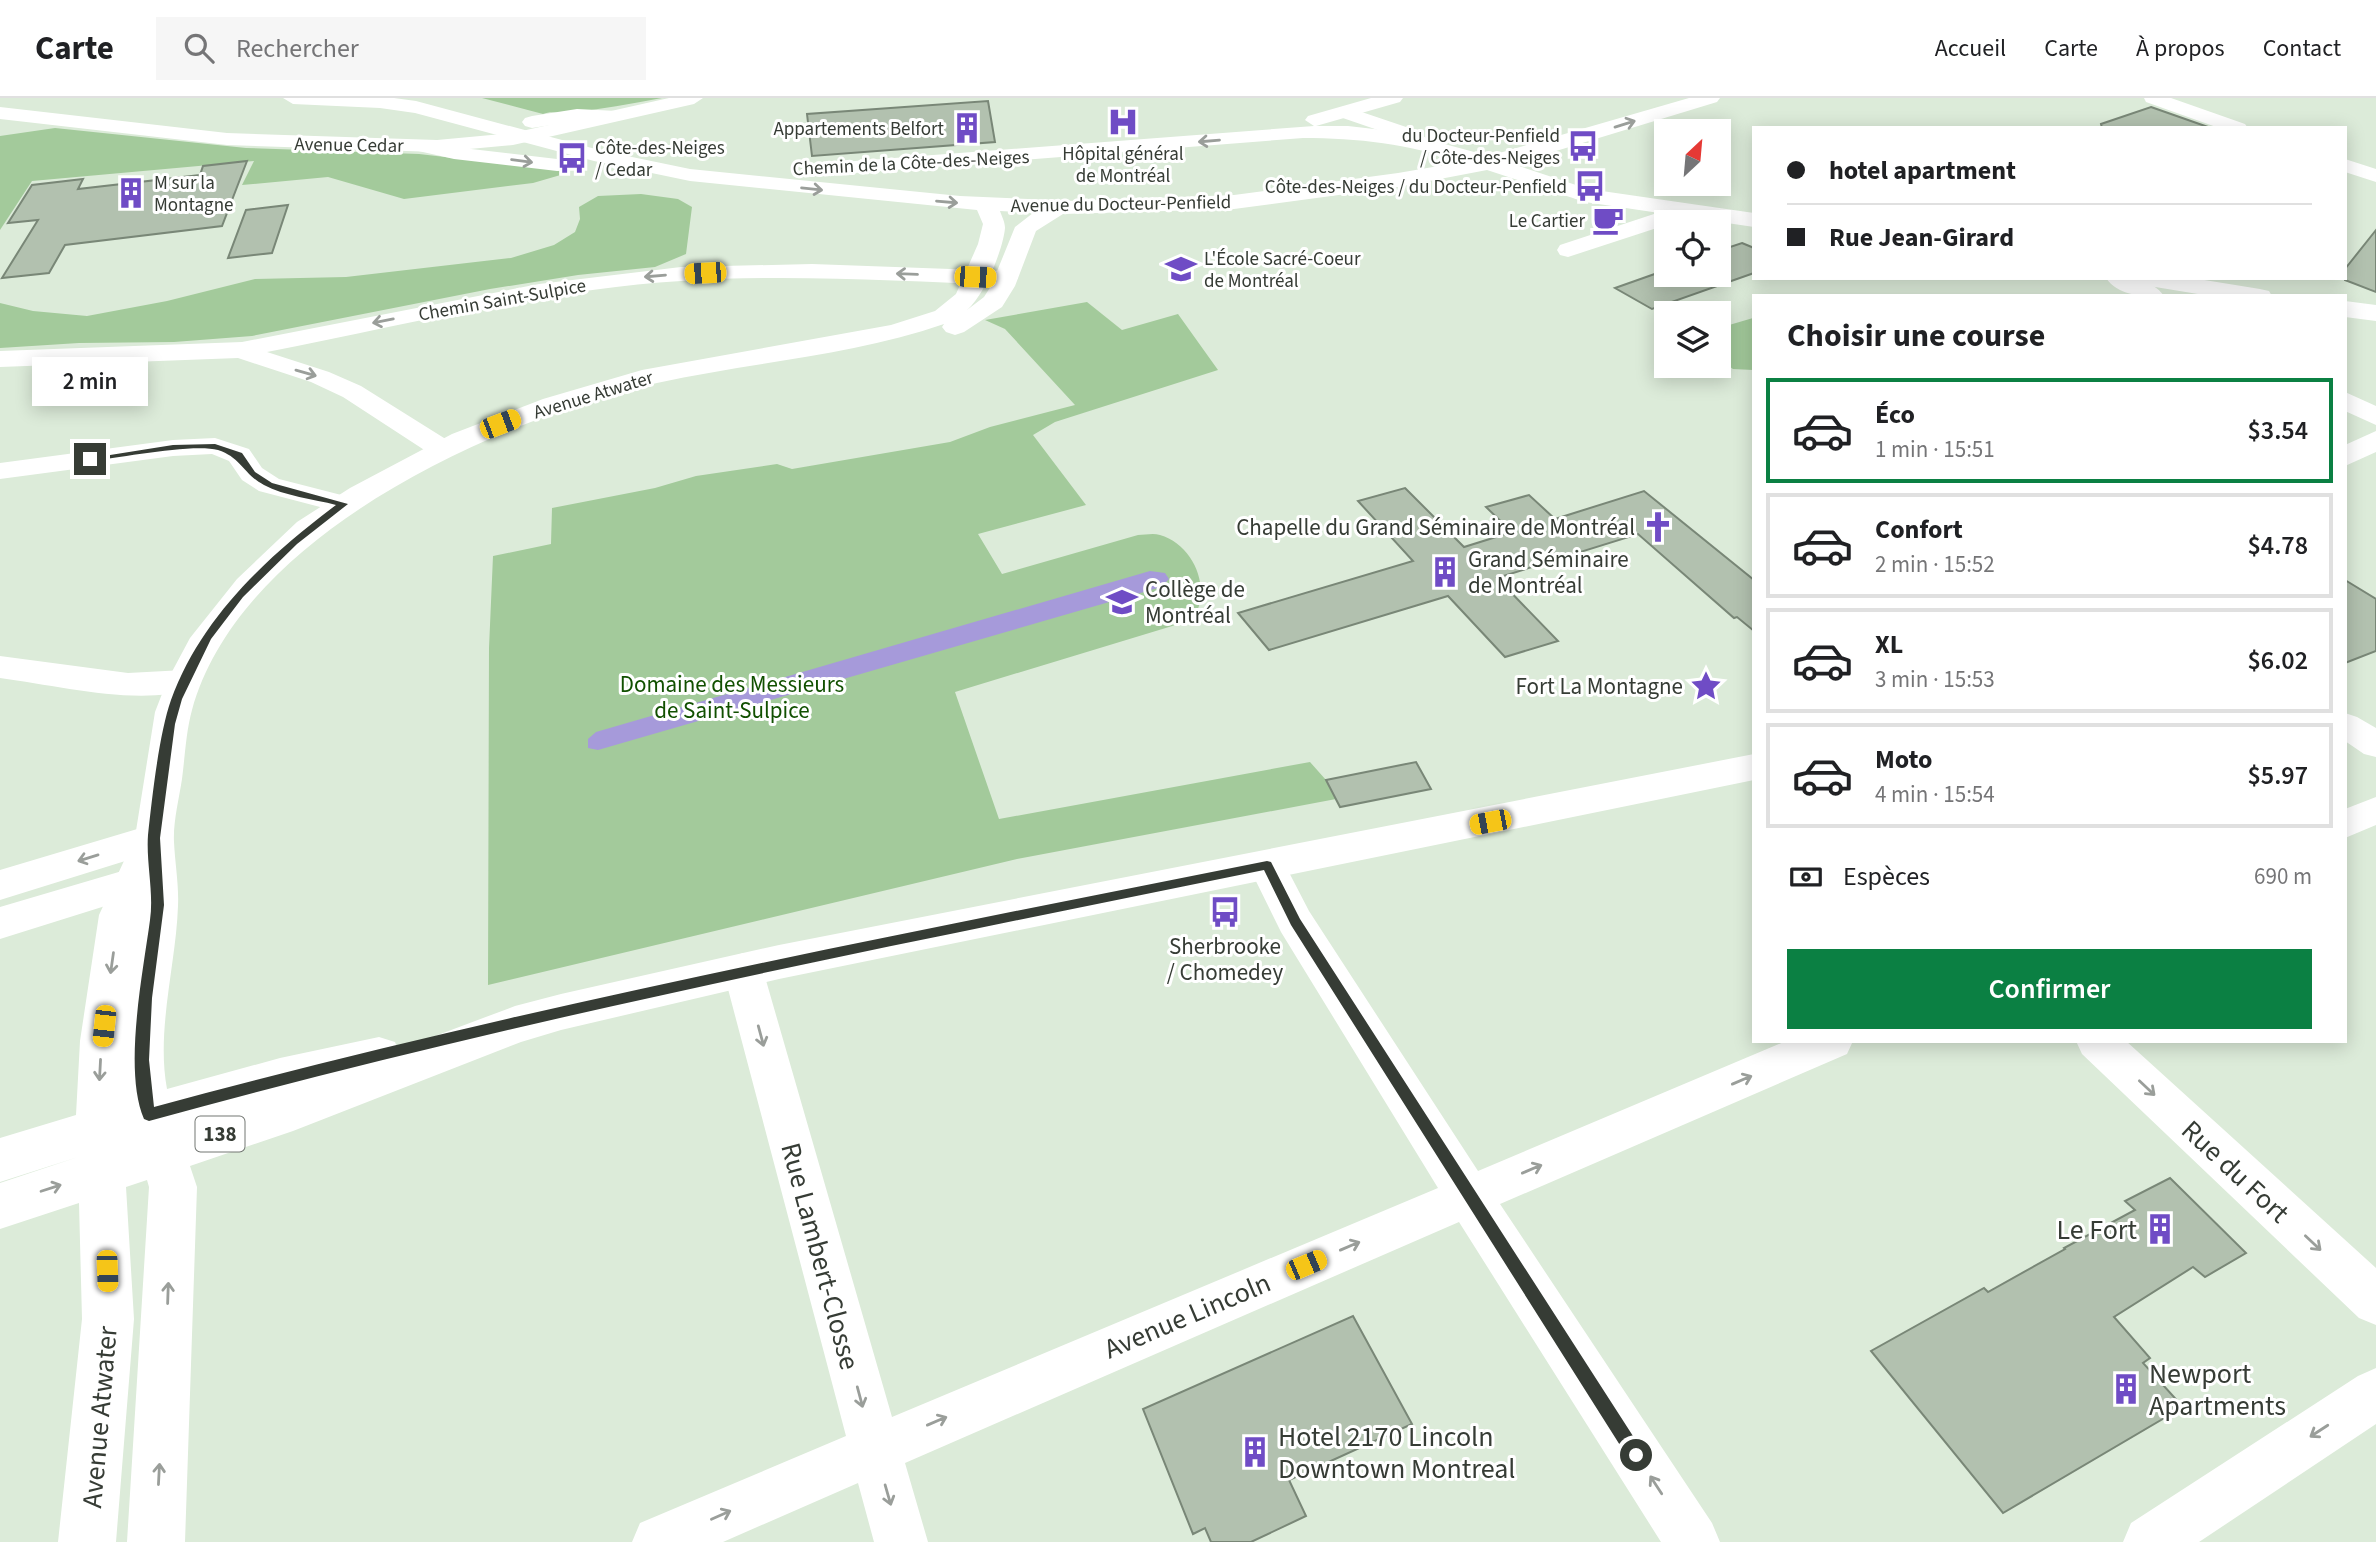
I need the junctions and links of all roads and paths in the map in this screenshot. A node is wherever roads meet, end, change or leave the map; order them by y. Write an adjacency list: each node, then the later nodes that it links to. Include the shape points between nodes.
1 (293, 98): 6 (main road)
2 (694, 98): 10 (street)
3 (1393, 98): 8 (main road)
4 (1710, 98): 18 (main road, Avenue du Docteur-Penfield, one-way to 4)
5 (2153, 98): 11 (street)
6 (378, 100): 7 (main road)
7 (446, 107): 13 (main road); 17 (main road, via 444,126)
8 (1344, 111): 14 (main road); 16 (street, Chemin de la Côte-des-Neiges)
9 (0, 113): 17 (street, Avenue Cedar, via 227,139)
10 (610, 116): 12 (street); 13 (main road, via 577,115)
11 (2232, 126)
12 (555, 128): 13 (main road, Chemin de la Côte-des-Neiges); 20 (main road, Chemin de la Côte-des-Neiges, via 717,165 799,170)
13 (529, 129): 17 (street, Avenue Cedar, via 468,145); 21 (main road, Avenue du Docteur-Penfield, via 601,157)
14 (1277, 134): 15 (main road, Chemin de la Côte-des-Neiges, via 1319,131); 20 (main road, Chemin de la Côte-des-Neiges, one-way to 20)
15 (1389, 136): 16 (main road, Chemin de la Côte-des-Neiges); 23 (main road, via 1424,159 1420,167)
16 (1427, 145): 18 (main road, Chemin de la Côte-des-Neiges)
17 (411, 146): 21 (main road, one-way to 21, via 622,173)
18 (1489, 163): 23 (main road, Avenue du Docteur-Penfield); 25 (main road, Chemin de la Côte-des-Neiges)
19 (2347, 166): 22 (street)
20 (880, 167): 24 (main road, via 866,179)
21 (678, 173): 24 (main road, Avenue du Docteur-Penfield, one-way to 24)
22 (2376, 176)
23 (1398, 180): 25 (main road); 27 (main road, Avenue du Docteur-Penfield, via 1234,202)
24 (859, 194): 26 (main road, Avenue du Docteur-Penfield, one-way to 26)
25 (1585, 195): 28 (main road, Chemin de la Côte-des-Neiges)
26 (986, 205): 27 (main road, Avenue du Docteur-Penfield); 31 (main road, Avenue Atwater, via 993,232)
27 (1057, 208): 32 (main road, Avenue Atwater, via 1026,227)
28 (1672, 208): 29 (main road, Chemin de la Côte-des-Neiges); 30 (street, via 1668,217)
29 (1752, 220)
30 (1568, 250)
31 (975, 277): 32 (street, Chemin Saint-Sulpice); 39 (main road, Avenue Atwater, via 963,303 937,320); 40 (street, Chemin Saint-Sulpice, one-way to 40, via 755,270 610,281 472,303)
32 (1006, 278): 39 (main road, Avenue Atwater, via 997,297 982,312 930,336 877,347)
33 (2121, 280): 35 (street)
34 (2154, 280): 36 (main road)
35 (2148, 294)
36 (2232, 294)
37 (2347, 309): 38 (main road)
38 (2376, 313)
39 (802, 349): 45 (main road, Avenue Atwater, via 692,367 602,390)
40 (242, 350): 41 (street, Chemin Saint-Sulpice); 45 (street, one-way to 45, via 347,389)
41 (0, 359)
42 (2347, 401): 43 (street)
43 (2376, 417)
44 (2376, 439): 46 (main road)
45 (442, 449): 48 (main road, Avenue Atwater)
46 (2347, 456)
47 (0, 471): 48 (street, via 215,446 239,455 252,474 269,485)
48 (343, 504): 50 (main road, Avenue Atwater, via 293,542 248,586 207,638)
49 (0, 667): 50 (street, via 128,684)
50 (184, 681): 56 (main road, Avenue Atwater, via 170,724)
51 (2347, 725): 52 (street)
52 (2376, 745)
53 (1752, 767): 57 (main road, 138)
54 (2376, 810): 55 (street)
55 (2347, 823)
56 (148, 865): 58 (street, one-way to 58); 59 (street); 63 (main road, Avenue Atwater, via 158,905 142,1060 144,1094); 64 (main road, Avenue Atwater, one-way to 64, via 119,915 102,1041)
57 (1267, 865): 60 (main road, 138); 66 (street, via 1295,921)
58 (0, 884)
59 (0, 923)
60 (743, 970): 63 (main road, 138, via 515,1025 278,1116); 70 (street, Rue Lambert-Closse, one-way to 70)
61 (1827, 1043): 66 (street, Avenue Lincoln, one-way to 61)
62 (2099, 1043): 68 (street, Rue du Fort, one-way to 68)
63 (156, 1133): 64 (main road, 138); 72 (main road, Avenue Atwater, one-way to 63, via 173,1187)
64 (101, 1150): 65 (main road, 138); 67 (main road, 138, one-way to 64); 71 (main road, Avenue Atwater, via 108,1319)
65 (0, 1160)
66 (1469, 1195): 70 (street, Avenue Lincoln, one-way to 66); 75 (street, one-way to 66)
67 (0, 1206)
68 (2376, 1301)
69 (2376, 1394): 76 (street, one-way to 76)
70 (874, 1448): 73 (street, Avenue Lincoln, one-way to 70); 74 (street, Rue Lambert-Closse, one-way to 74)
71 (87, 1542)
72 (156, 1542)
73 (659, 1542)
74 (901, 1542)
75 (1693, 1542)
76 (2150, 1542)

